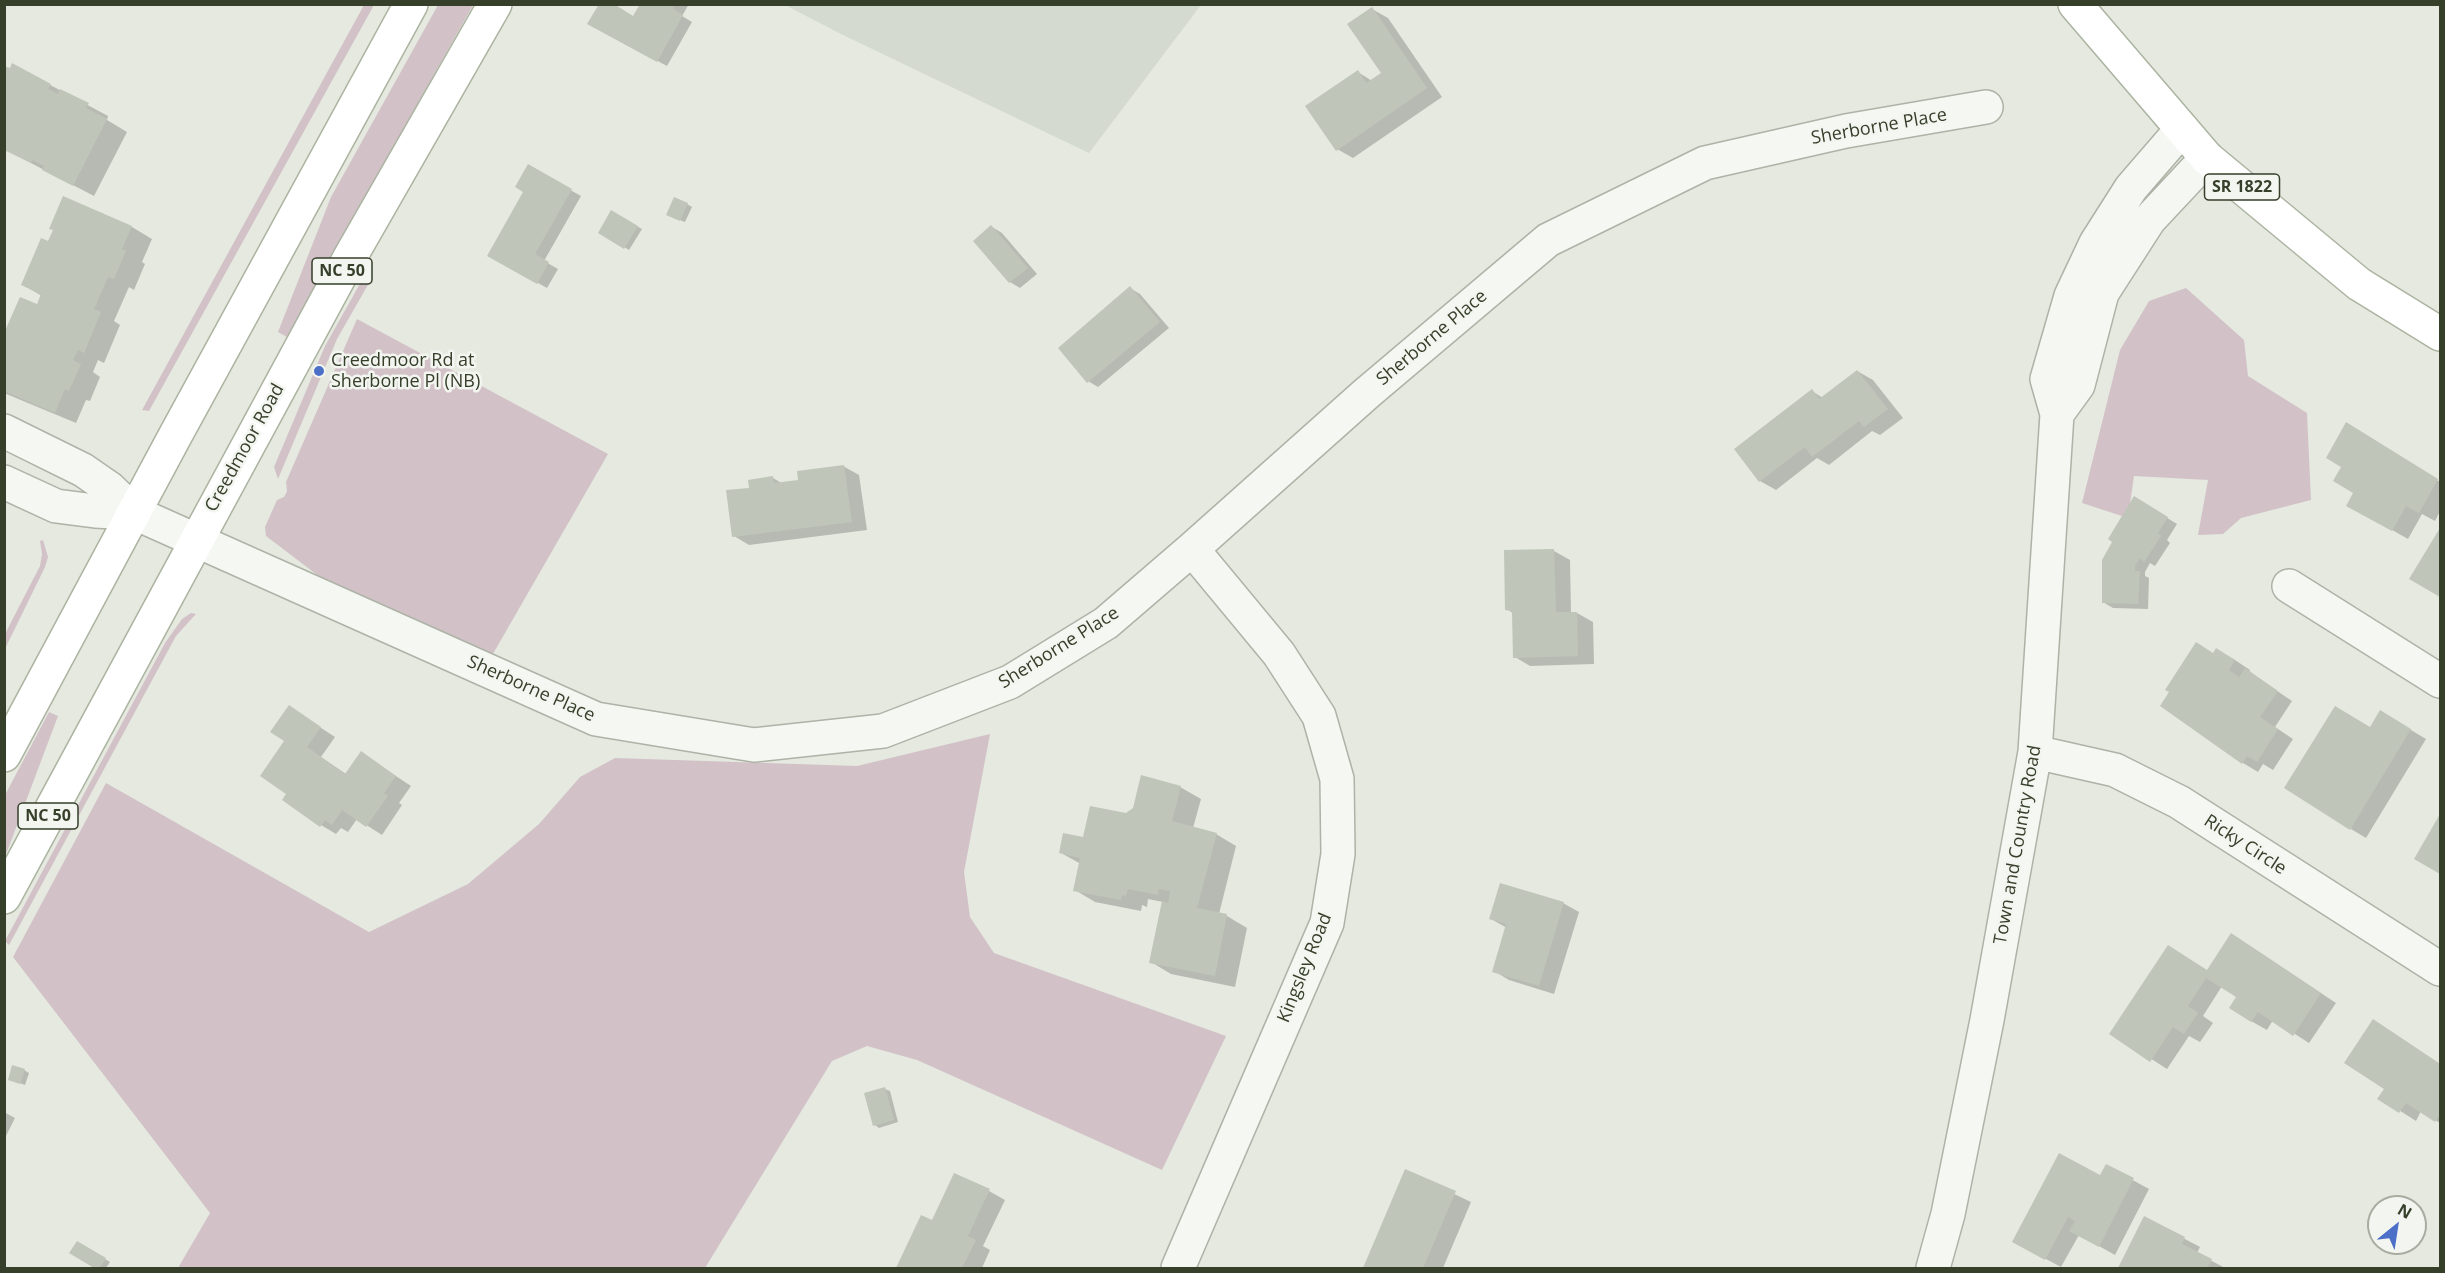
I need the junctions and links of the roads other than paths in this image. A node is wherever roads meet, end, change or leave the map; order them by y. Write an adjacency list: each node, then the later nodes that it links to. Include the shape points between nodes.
1 (411, 4): 11 (main road)
2 (495, 4): 12 (main road, Creedmoor Road / NC 50)
3 (2075, 4): 5 (main road, SR 1822)
4 (1986, 107): 13 (street, Sherborne Place, via 1846,131 1705,163 1548,240 1366,393)
5 (2181, 129): 6 (main road, SR 1822); 8 (street, Town and Country Road, via 2131,188 2096,243 2071,296 2047,379)
6 (2207, 158): 7 (main road, SR 1822, via 2360,284); 8 (street, via 2149,220 2102,293 2078,385)
7 (2440, 334)
8 (2057, 414): 16 (street, Town and Country Road)
9 (4, 431): 11 (street, via 83,470)
10 (4, 482): 11 (street, via 56,506)
11 (135, 513): 12 (street, Sherborne Place); 17 (main road)
12 (195, 540): 13 (street, Sherborne Place, via 596,719 754,745 883,731 1011,682 1106,623); 18 (main road, Creedmoor Road / NC 50)
13 (1192, 549): 20 (street, Kingsley Road, via 1279,654 1319,716 1337,779 1338,854 1327,923)
14 (2289, 586): 15 (street)
15 (2440, 681)
16 (2035, 752): 19 (street, Ricky Circle, via 2115,770 2179,802); 21 (street, Town and Country Road, via 1980,1054)
17 (4, 755)
18 (4, 897)
19 (2440, 969)
20 (1178, 1269)
21 (1933, 1269)

